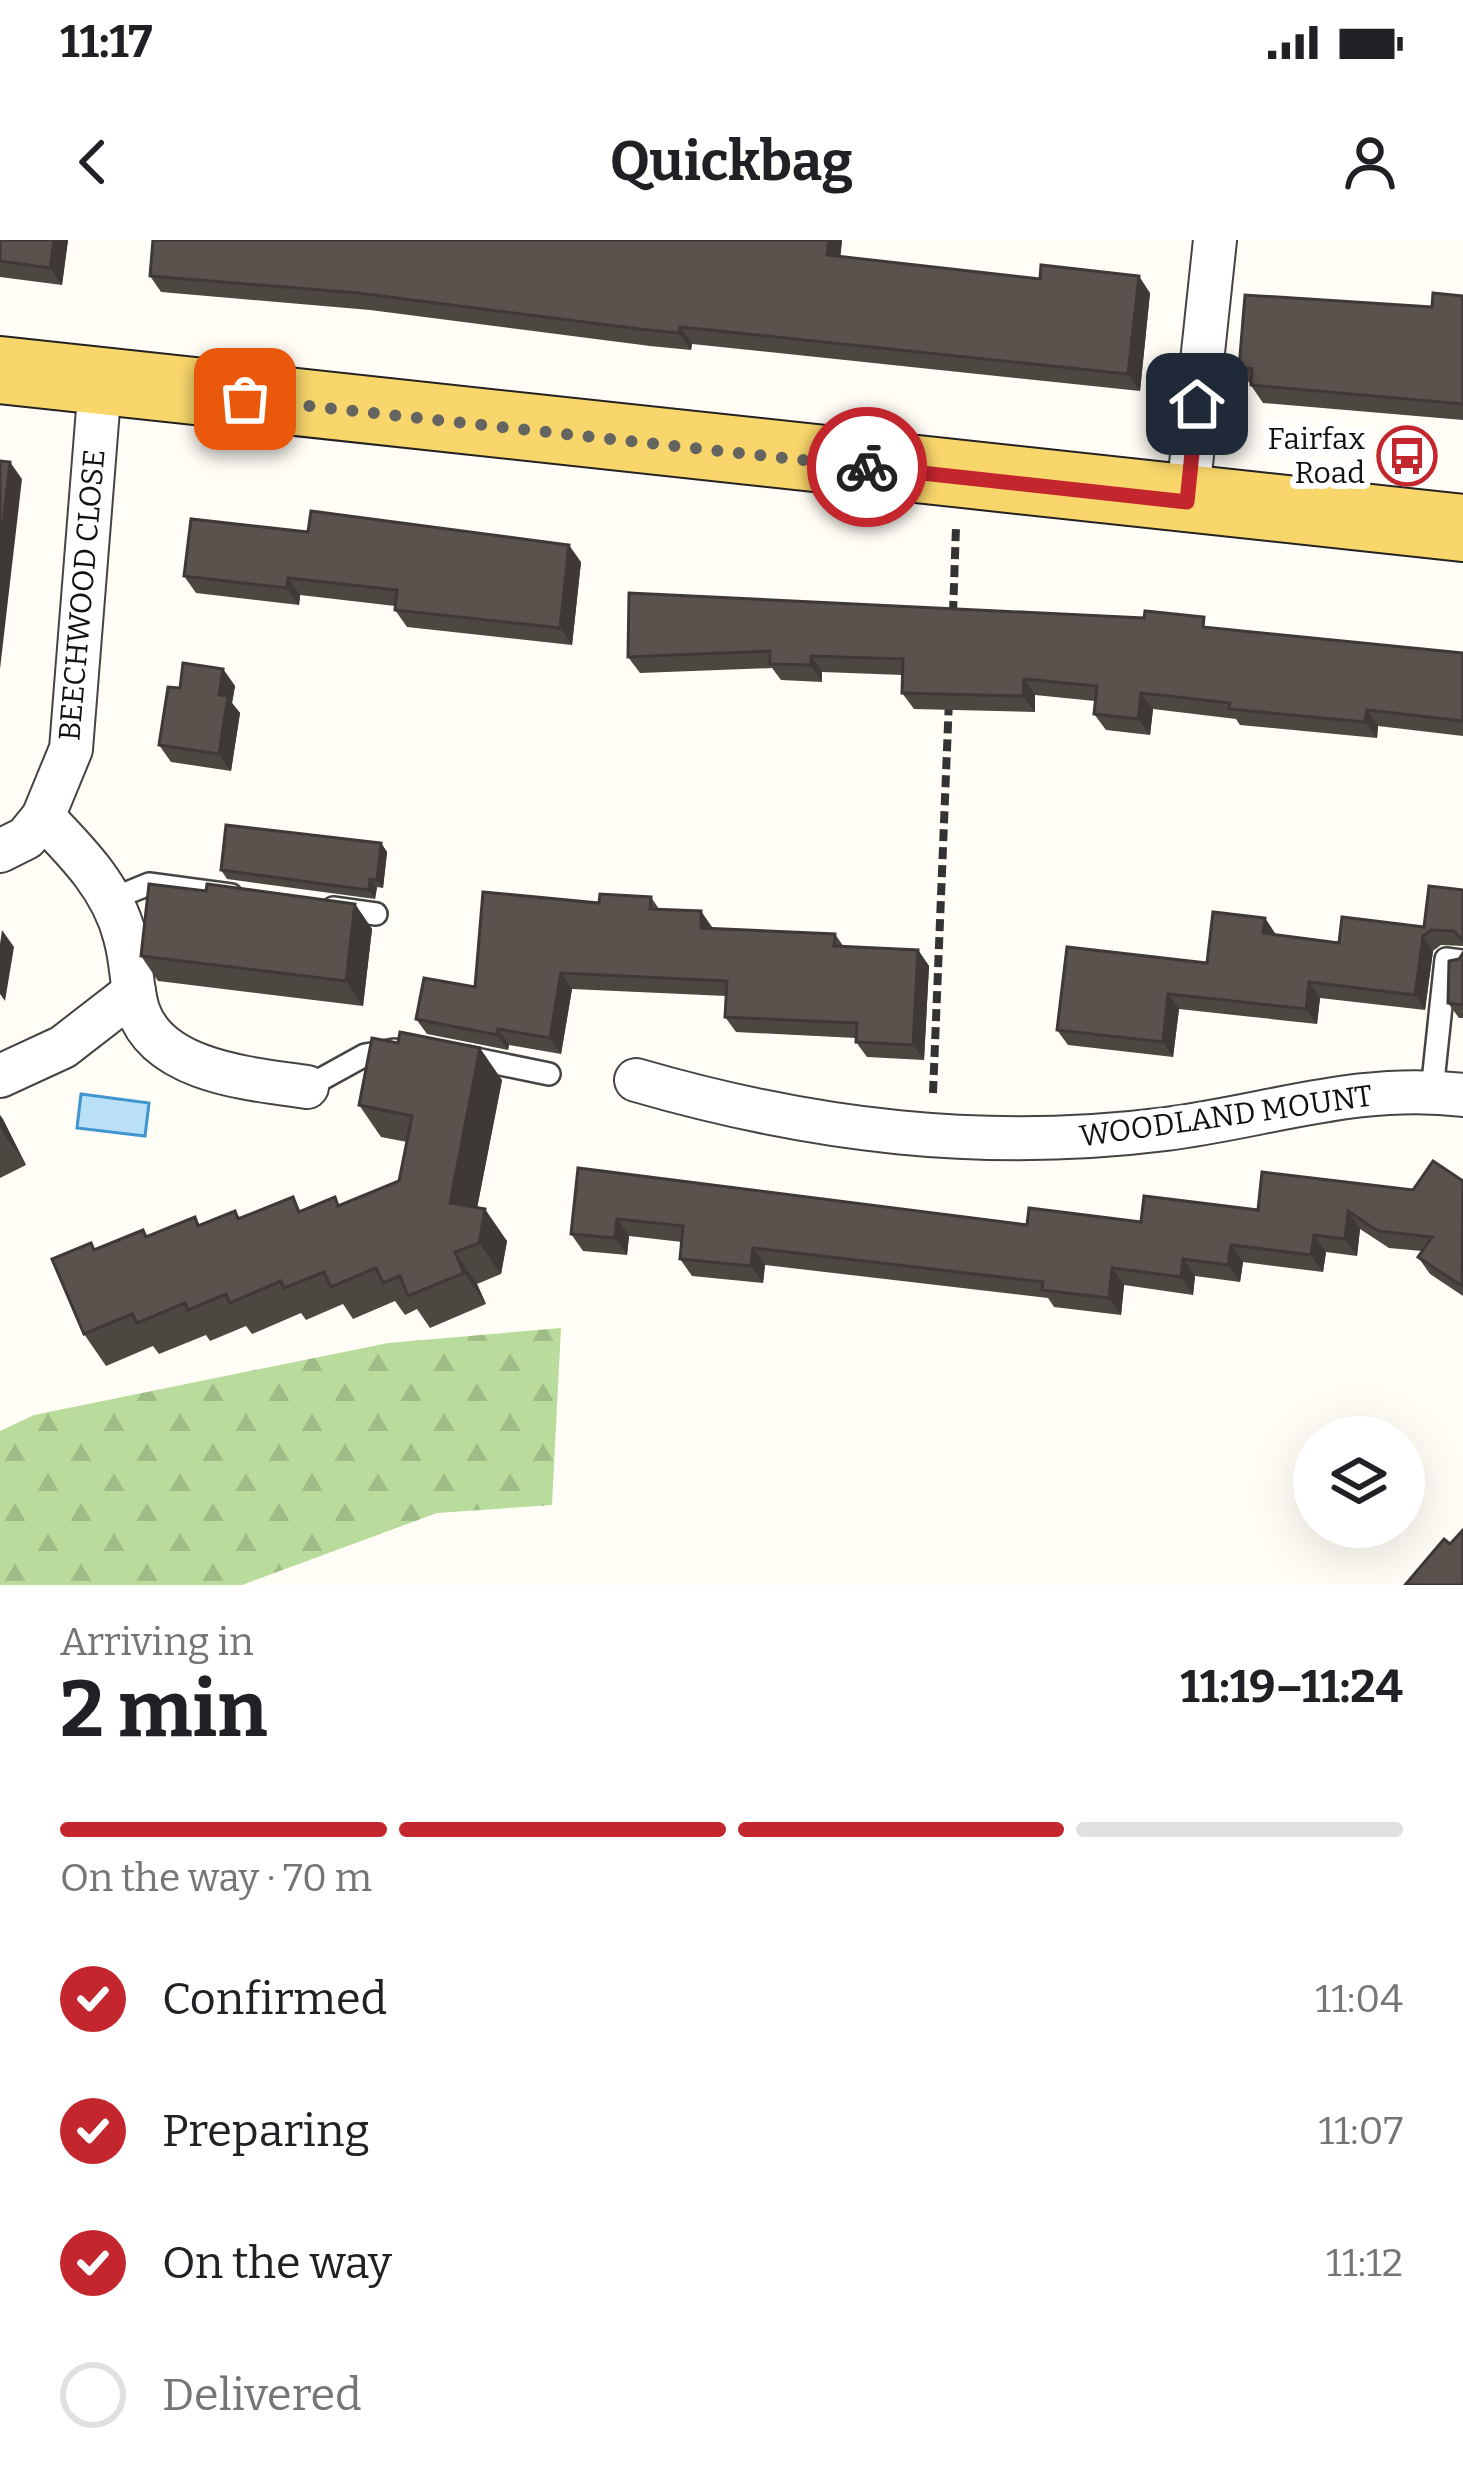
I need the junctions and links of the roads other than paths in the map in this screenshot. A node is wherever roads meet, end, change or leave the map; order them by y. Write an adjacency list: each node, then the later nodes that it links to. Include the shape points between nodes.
1 (1215, 240): 4 (street)
2 (0, 370): 3 (main road)
3 (100, 384): 4 (main road); 6 (street, BEECHWOOD CLOSE, via 71,748)
4 (1187, 502): 5 (main road)
5 (1463, 528)
6 (43, 817): 7 (street, BEECHWOOD CLOSE); 9 (street)
7 (0, 851)
8 (262, 899): 9 (lane, via 148,884)
9 (110, 900): 13 (street)
10 (308, 905): 11 (lane)
11 (376, 914)
12 (1463, 961): 18 (lane, via 1446,959)
13 (134, 992): 15 (street, via 63,1047); 17 (street, via 140,1016 193,1063)
14 (549, 1074): 17 (lane, via 425,1049 365,1055)
15 (0, 1076)
16 (636, 1080): 18 (street, WOODLAND MOUNT, via 823,1126 996,1140 1172,1128 1303,1100)
17 (307, 1087)
18 (1448, 1093)

